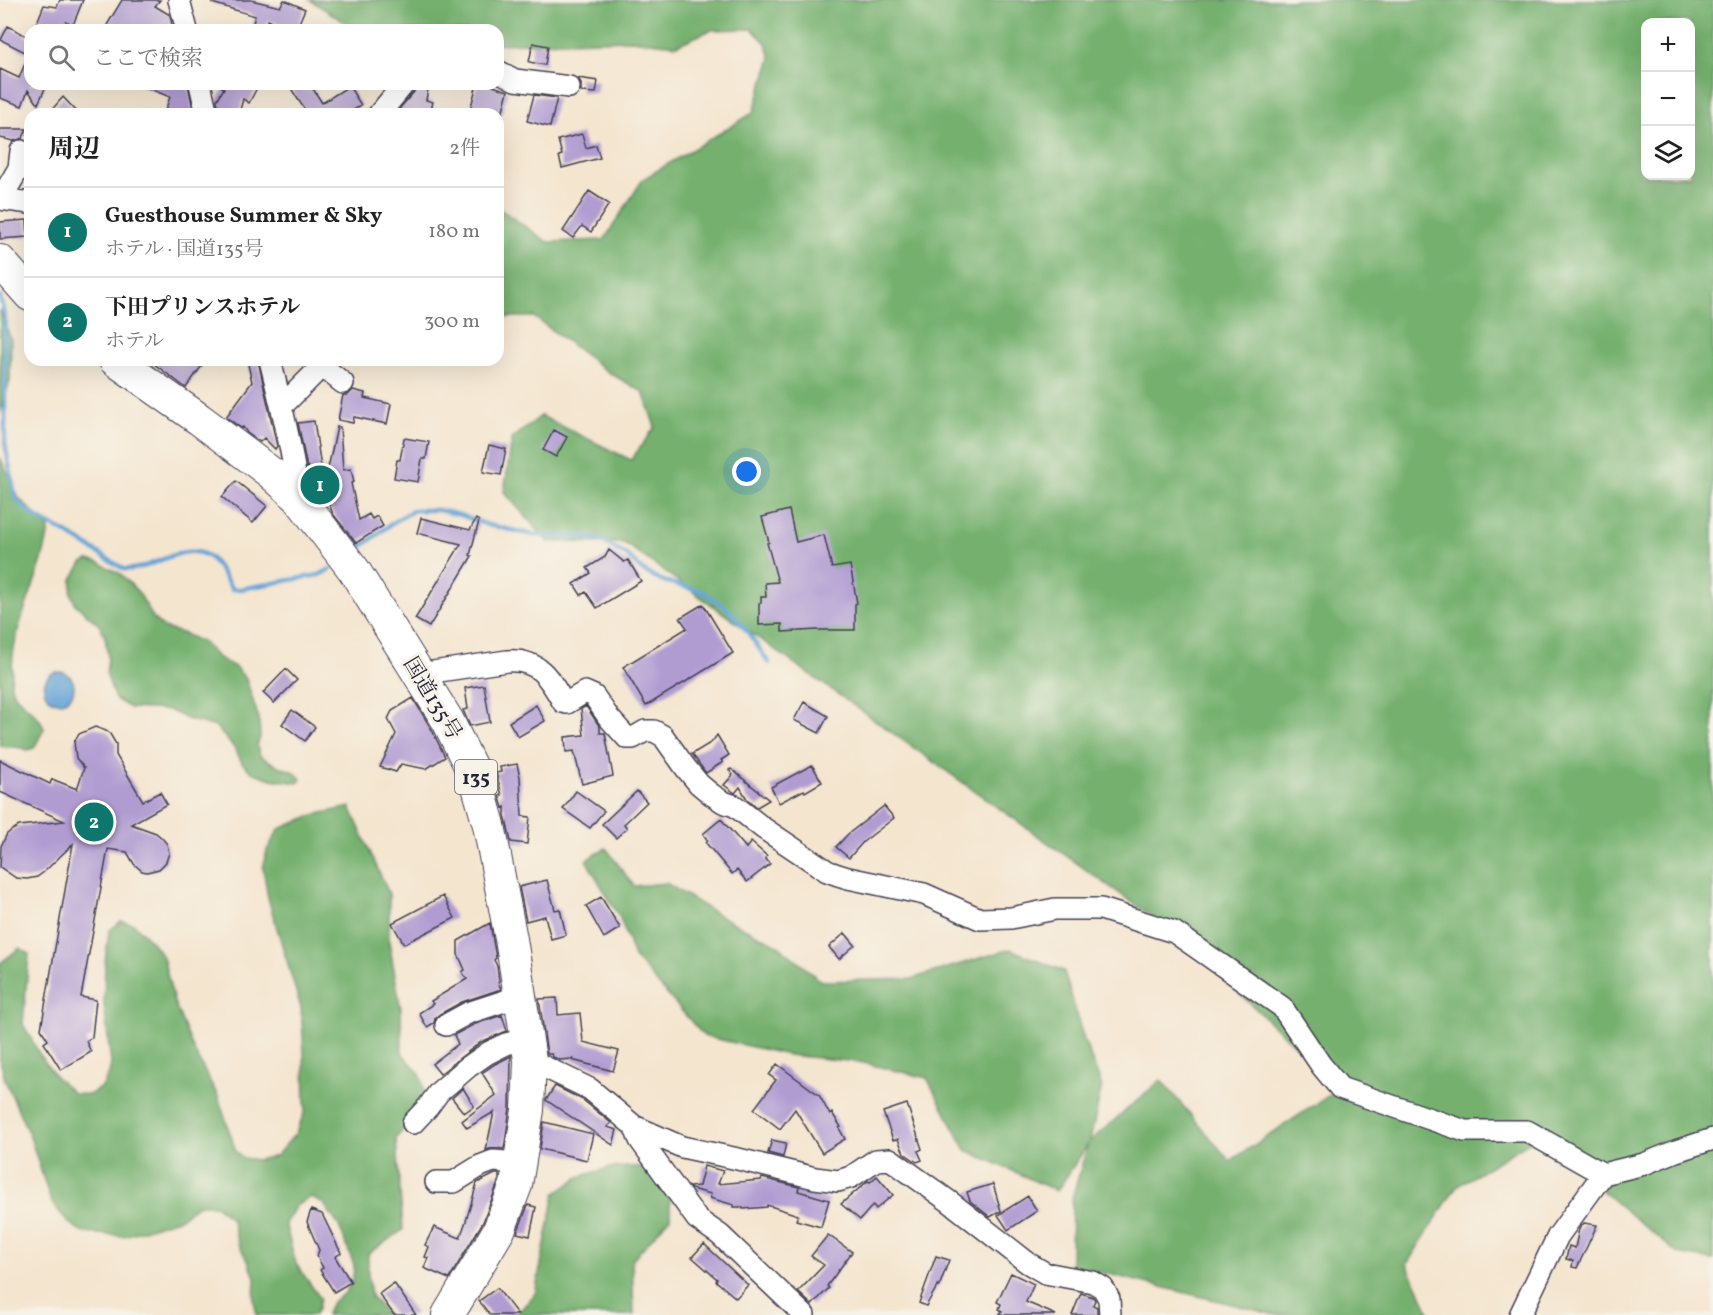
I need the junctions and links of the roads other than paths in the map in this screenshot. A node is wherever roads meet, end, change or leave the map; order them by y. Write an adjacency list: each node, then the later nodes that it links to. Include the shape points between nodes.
1 (179, 0): 2 (street)
2 (185, 24)
3 (504, 74): 4 (street, via 515,80)
4 (568, 87)
5 (201, 90): 7 (street)
6 (399, 90): 8 (street)
7 (206, 108)
8 (384, 108)
9 (21, 151): 10 (street, via 19,168)
10 (0, 199): 11 (street)
11 (24, 202)
12 (0, 261): 13 (highway)
13 (24, 288)
14 (125, 366): 18 (highway, 国道135号 / 135, via 200,419)
15 (272, 366): 17 (street)
16 (343, 383): 17 (street, via 322,366)
17 (282, 406): 18 (street)
18 (298, 497): 19 (highway, 国道135号 / 135, via 354,570)
19 (419, 674): 20 (highway, 国道135号 / 135, via 466,754 482,797); 27 (street, via 518,660 531,664 546,675 563,702 585,692 594,696 627,738 645,731 663,736 711,794 735,806 827,871 924,894 980,919 1011,918 1055,909 1101,909 1174,932 1282,1007 1340,1088 1466,1131 1527,1131)
20 (520, 996): 21 (street, via 468,1013); 22 (highway, 国道135号 / 135)
21 (446, 1025)
22 (528, 1050): 23 (street, via 506,1044 488,1053 439,1092); 24 (street, via 590,1089); 26 (highway, 国道135号 / 135, via 528,1110)
23 (413, 1123)
24 (634, 1126): 30 (street, via 697,1219 720,1235); 31 (street, via 682,1147 838,1181 876,1160 890,1159 1028,1263 1045,1273 1093,1282 1103,1288 1109,1299)
25 (1713, 1139): 27 (street)
26 (520, 1163): 28 (street, via 494,1161 454,1182); 29 (highway, 国道135号 / 135, via 499,1230)
27 (1603, 1174): 32 (street, via 1558,1236)
28 (436, 1182)
29 (460, 1309)
30 (804, 1315)
31 (1110, 1315)
32 (1520, 1315)

